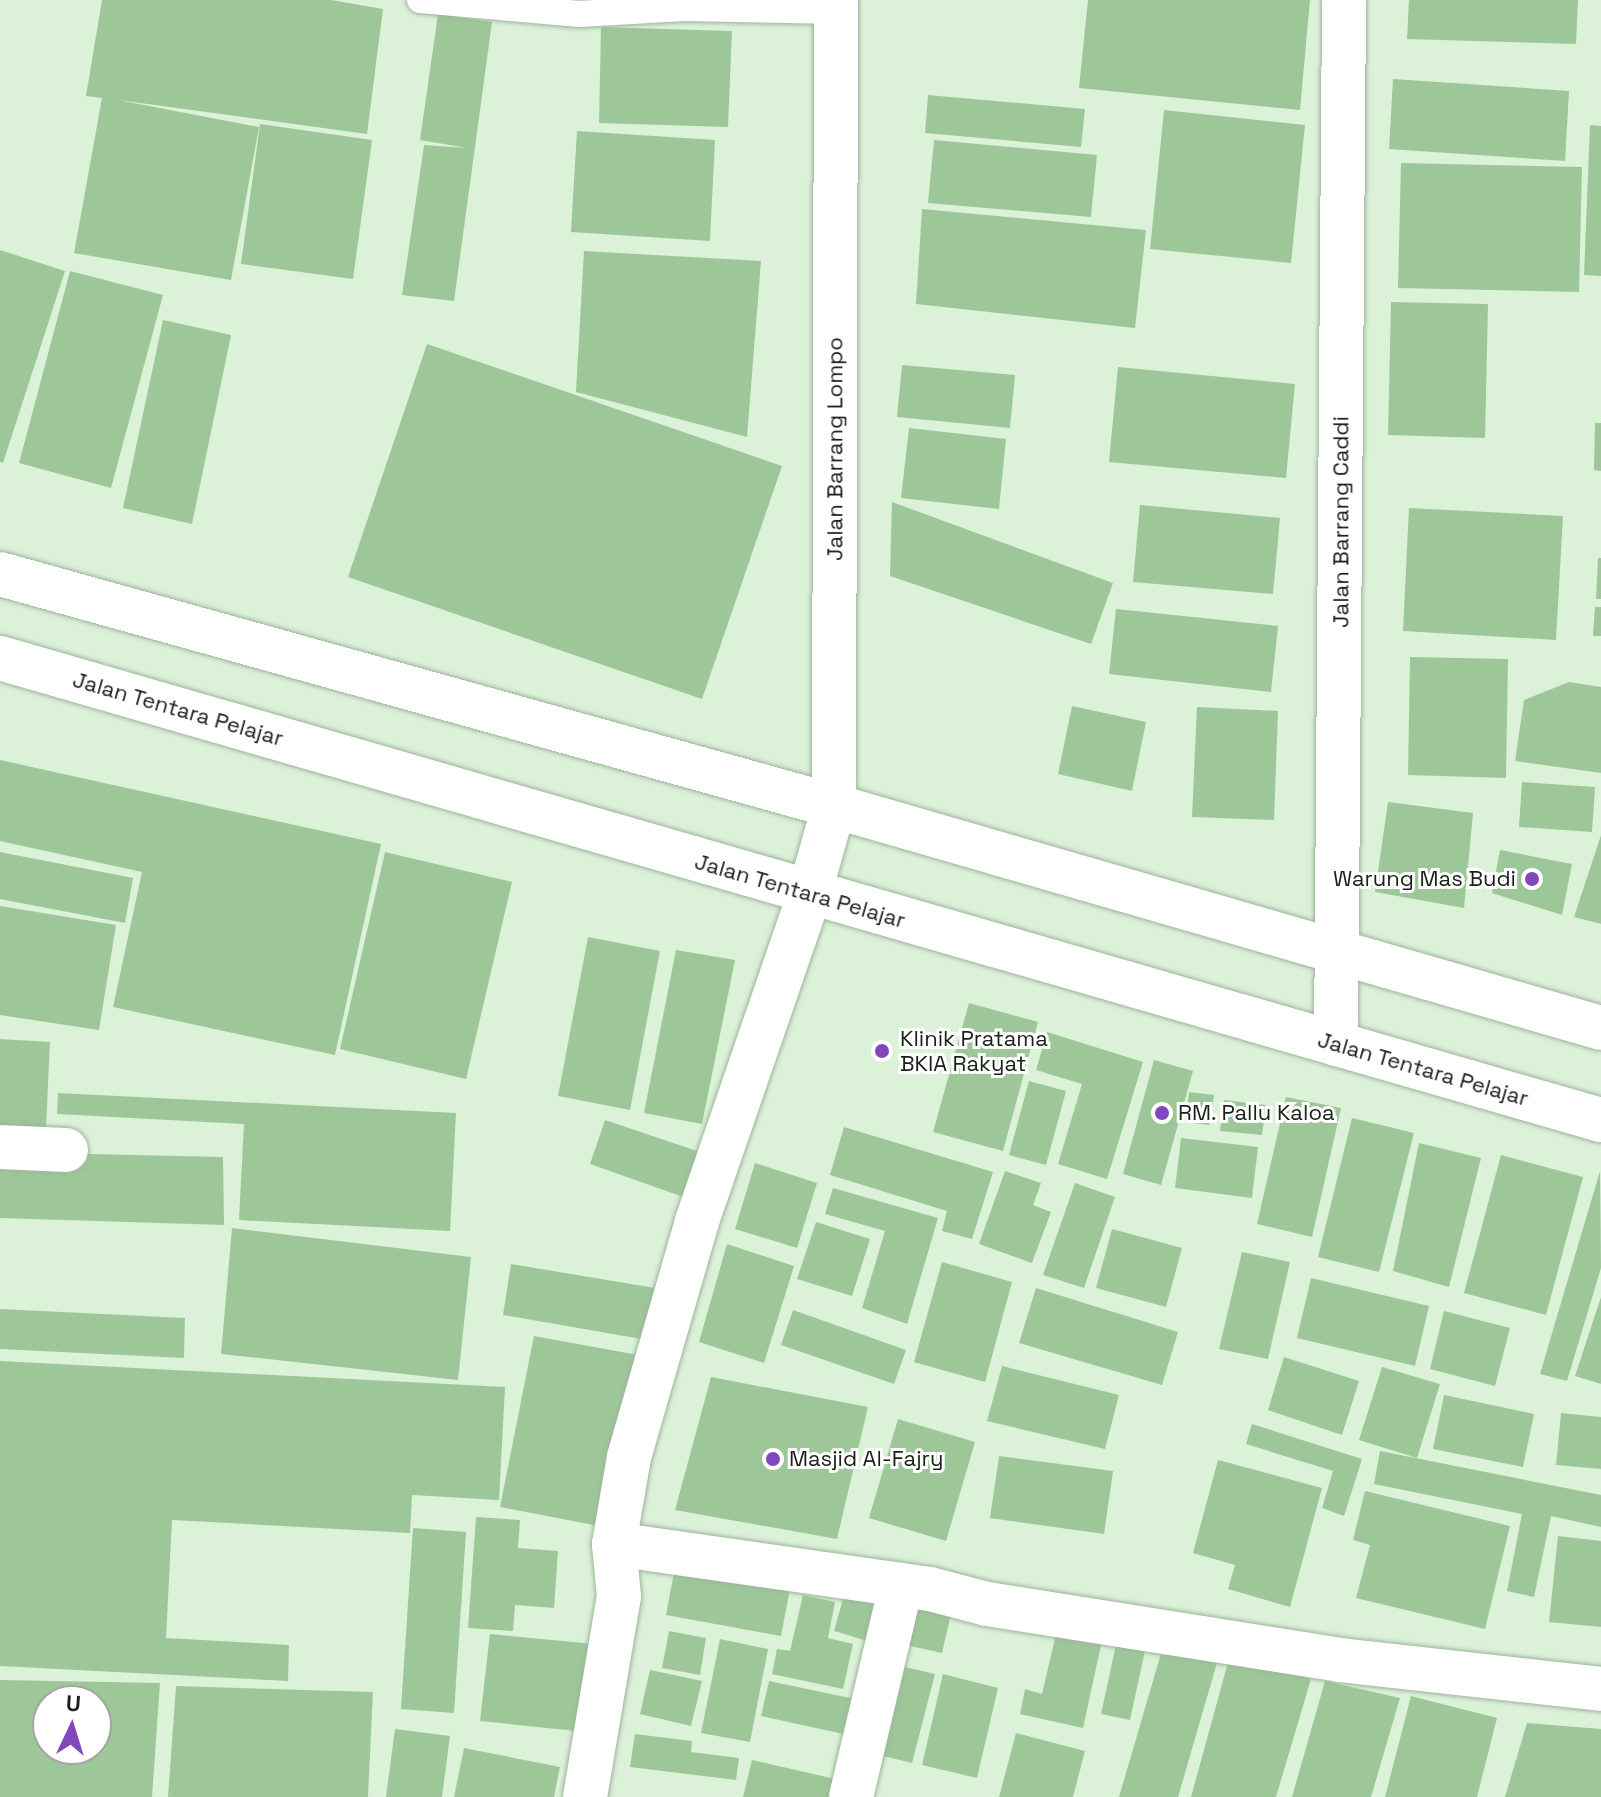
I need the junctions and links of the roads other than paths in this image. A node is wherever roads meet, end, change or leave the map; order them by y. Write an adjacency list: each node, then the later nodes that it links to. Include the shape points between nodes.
1 (420, 0): 3 (lane, via 579,14)
2 (1344, 0): 8 (street, Jalan Barrang Caddi)
3 (836, 6): 6 (street, Jalan Barrang Lompo)
4 (0, 574): 6 (street)
5 (0, 658): 7 (street, Jalan Tentara Pelajar)
6 (834, 806): 7 (street, Jalan Barrang Lompo); 8 (street)
7 (809, 895): 10 (street, Jalan Tentara Pelajar); 14 (street, Jalan Barrang Lompo, via 697,1221 629,1457)
8 (1338, 950): 9 (street); 10 (street, Jalan Barrang Caddi)
9 (1601, 1028)
10 (1336, 1044): 11 (street, Jalan Tentara Pelajar)
11 (1601, 1120)
12 (0, 1147): 13 (street)
13 (66, 1150)
14 (614, 1544): 15 (street); 17 (street, Jalan Barrang Lompo, via 619,1597)
15 (901, 1585): 16 (street, via 987,1604 1340,1660); 18 (street)
16 (1601, 1689)
17 (585, 1797)
18 (851, 1797)

